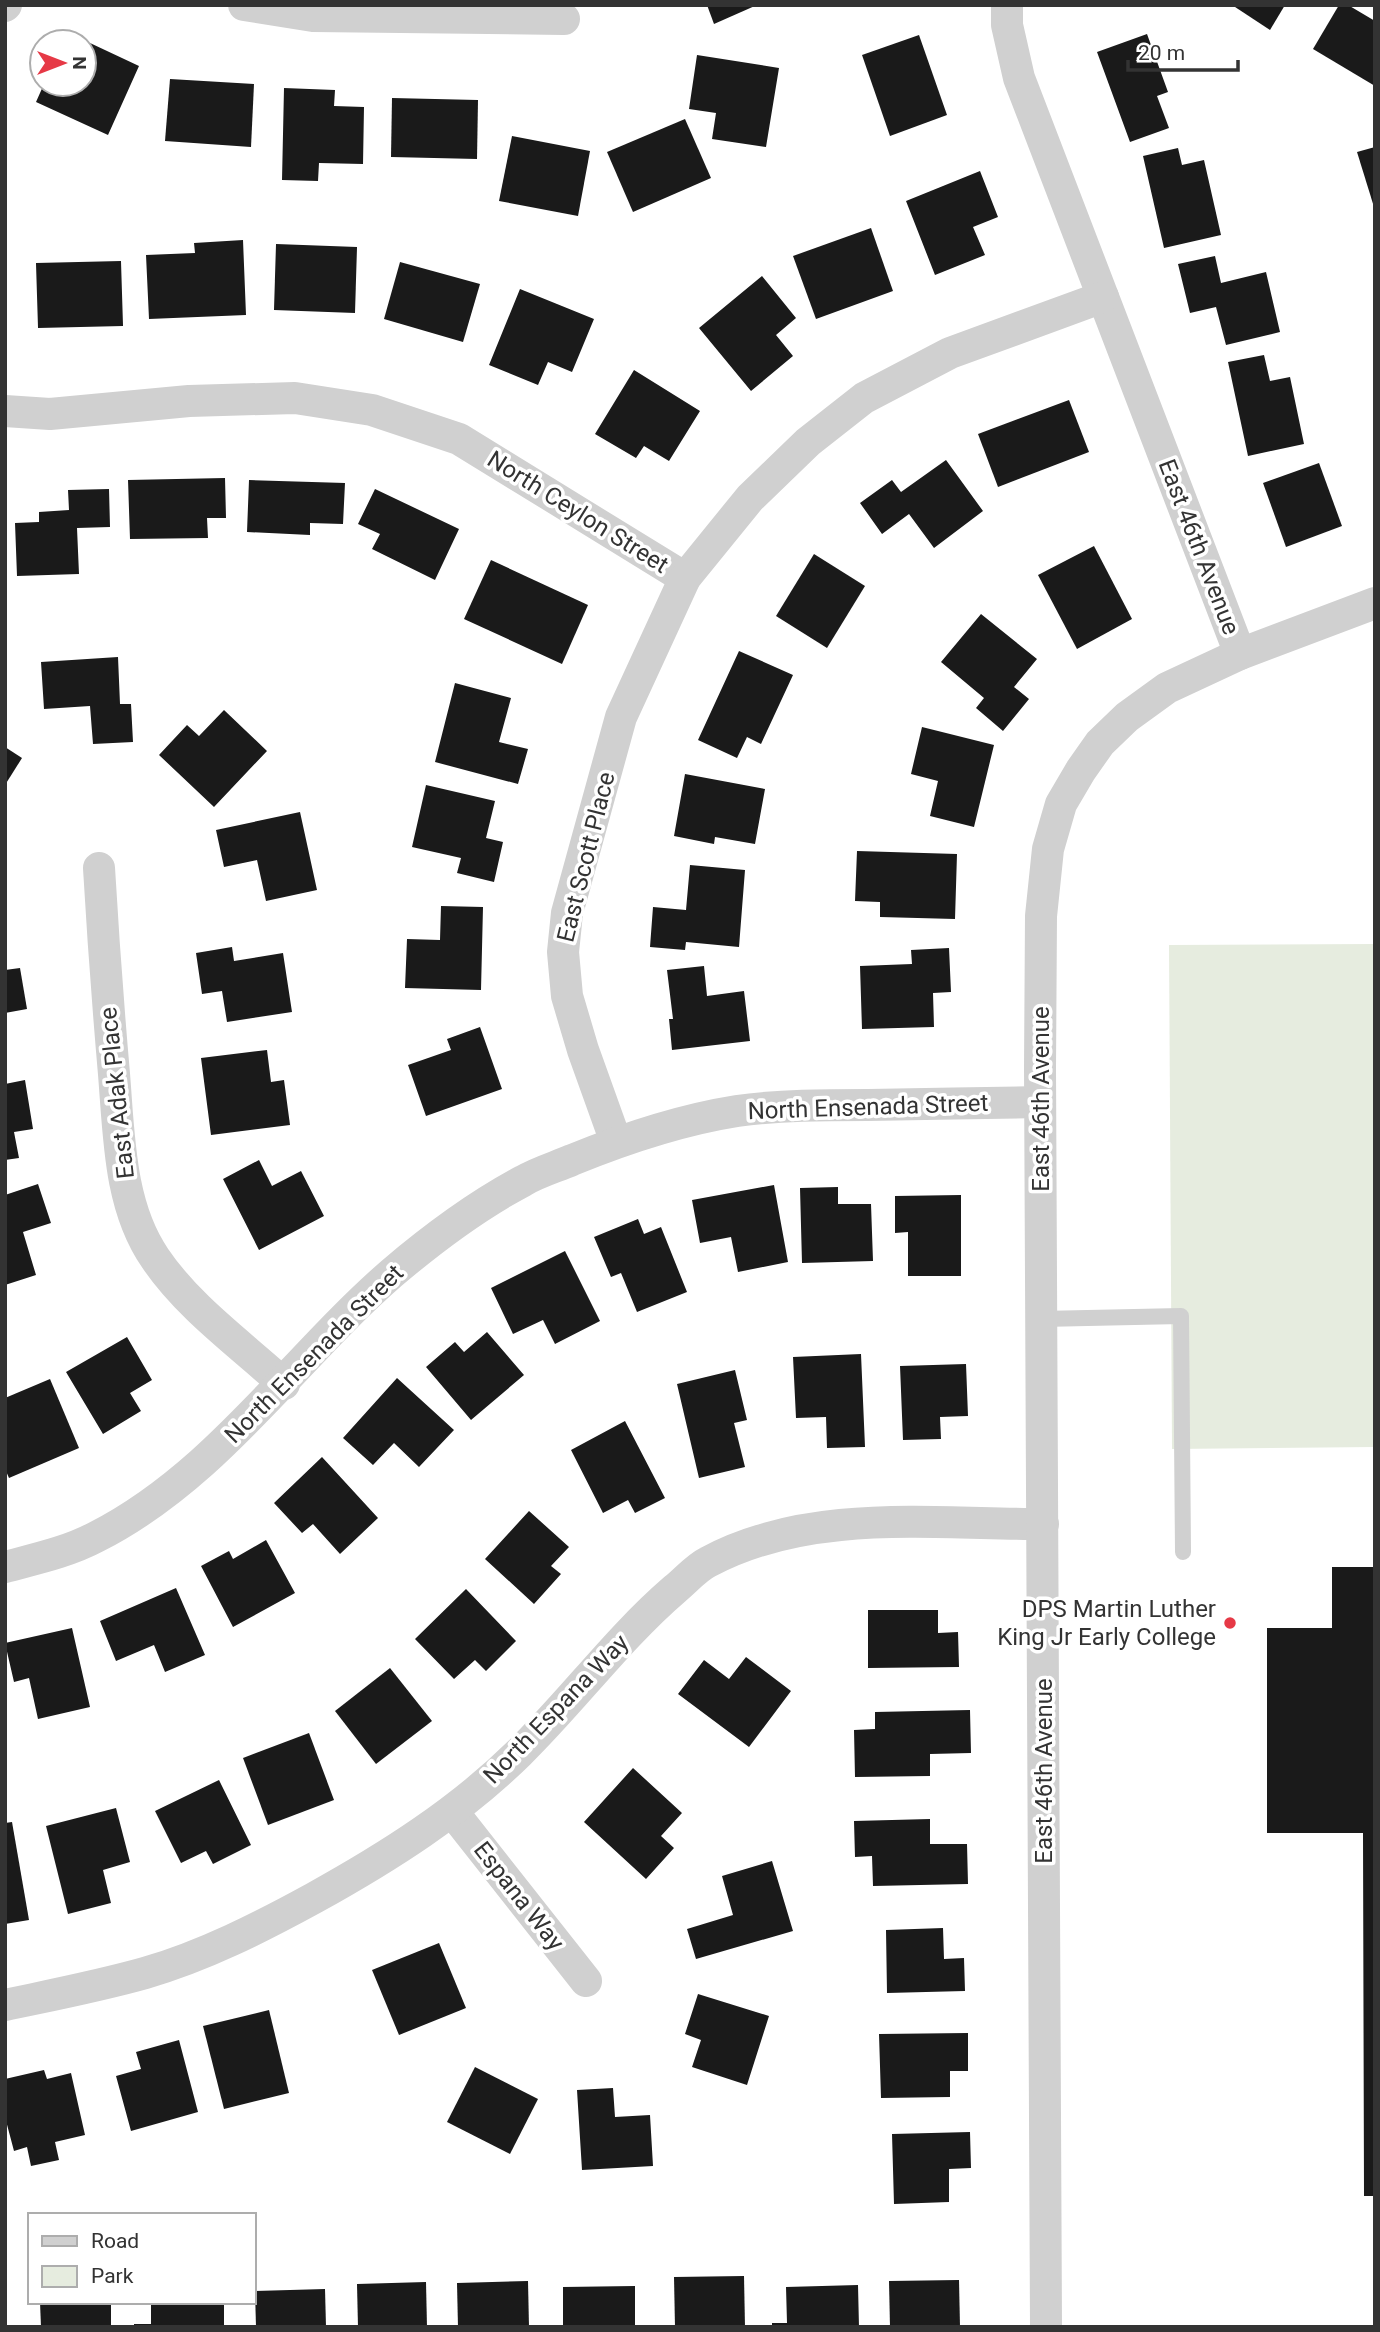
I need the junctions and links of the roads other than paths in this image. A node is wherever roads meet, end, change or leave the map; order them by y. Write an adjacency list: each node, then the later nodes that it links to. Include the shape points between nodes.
1 (244, 5): 3 (street, via 313,16)
2 (1007, 5): 4 (street, East 46th Avenue, via 1019,78)
3 (564, 19)
4 (1104, 297): 6 (street, North Ceylon Street, via 950,353 864,398 808,442 750,498); 8 (street, East 46th Avenue)
5 (5, 411): 6 (street, North Ceylon Street, via 50,414 189,401 295,398 372,410 459,439)
6 (685, 578): 11 (street, East Scott Place, via 621,718 567,913 562,952 583,1051)
7 (1375, 603): 8 (street)
8 (1240, 654): 10 (street, East 46th Avenue, via 1167,688 1127,718 1100,743 1061,804 1048,849 1041,916)
9 (99, 868): 13 (street, East Adak Place, via 122,1167 135,1216 153,1256 179,1290)
10 (1040, 1102): 11 (street, North Ensenada Street, via 817,1105 739,1111); 12 (street, East 46th Avenue)
11 (616, 1142): 13 (street, North Ensenada Street, via 524,1180 458,1221 338,1323)
12 (1041, 1319): 14 (street, East 46th Avenue); 15 (lane, via 1181,1316)
13 (284, 1384): 16 (street, North Ensenada Street, via 220,1447 135,1514 94,1538)
14 (1043, 1524): 17 (street, North Espana Way, via 849,1523 799,1530 706,1563 657,1604 499,1772); 20 (street, East 46th Avenue)
15 (1183, 1552)
16 (5, 1567)
17 (452, 1811): 18 (street, Espana Way); 19 (street, North Espana Way, via 331,1889 209,1949 148,1972)
18 (586, 1981)
19 (5, 2005)
20 (1046, 2327)

